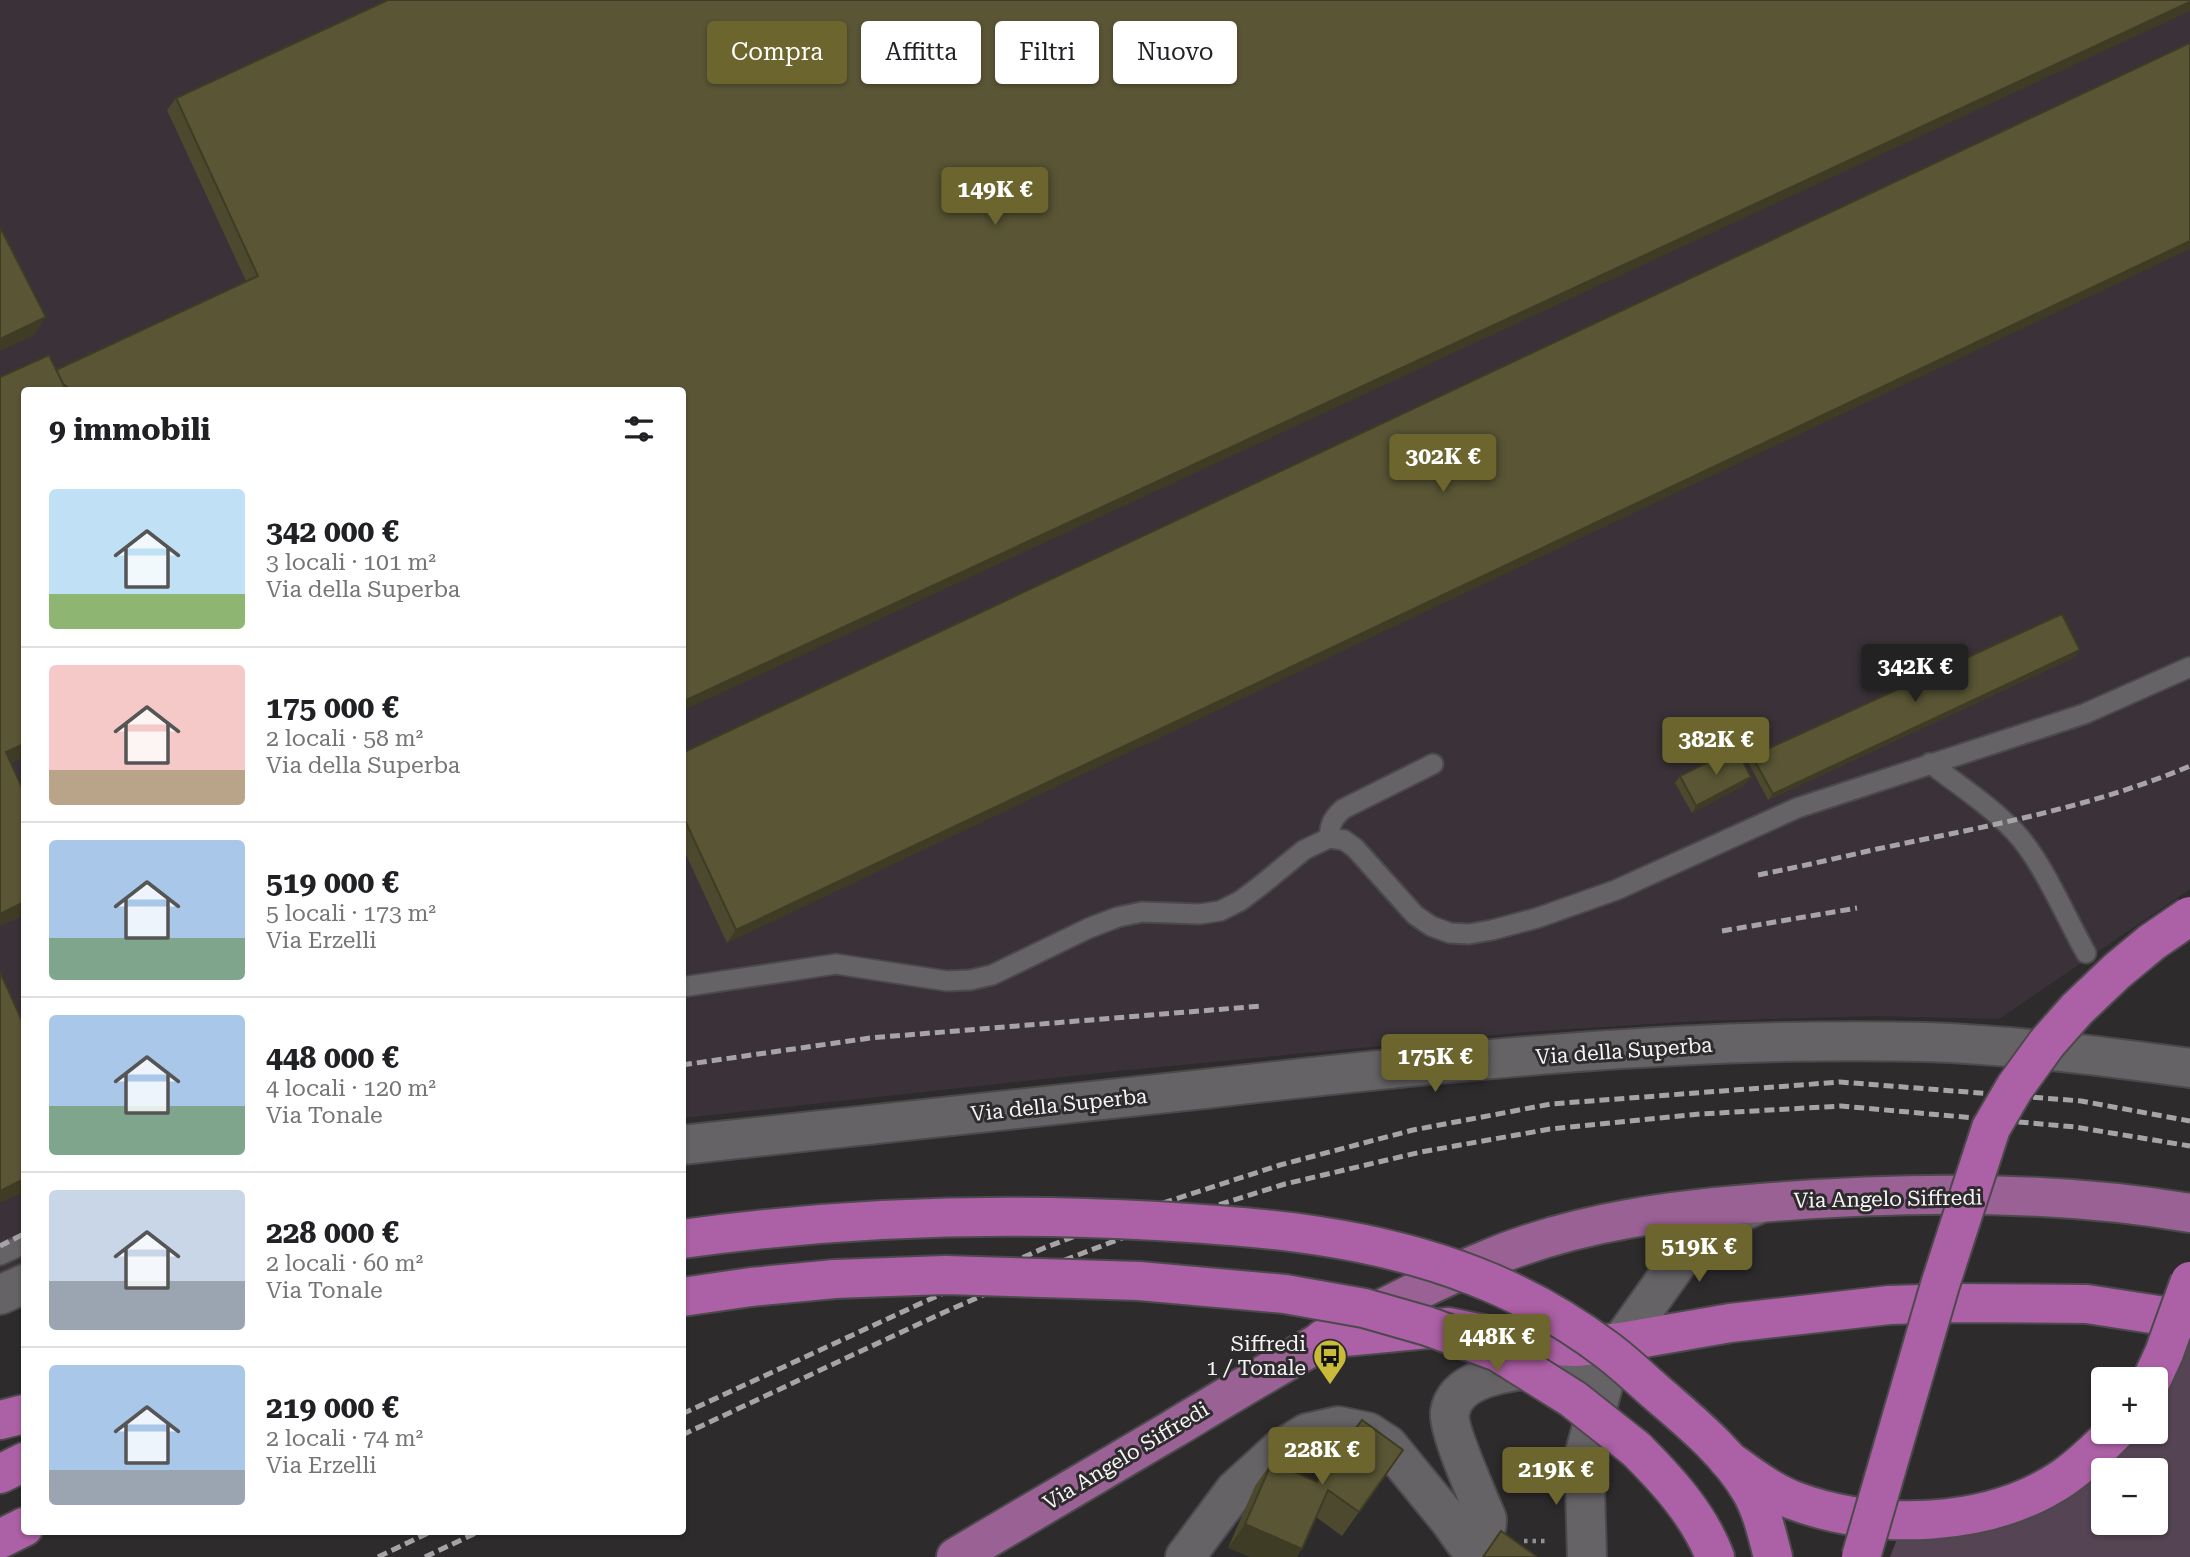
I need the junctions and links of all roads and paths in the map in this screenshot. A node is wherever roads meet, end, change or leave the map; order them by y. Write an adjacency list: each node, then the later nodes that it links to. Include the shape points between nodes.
1 (2190, 667): 2 (lane, via 2084,714)
2 (1930, 763): 4 (lane, via 1797,808 1616,890 1537,918 1469,934 1431,926 1415,915 1355,848); 7 (lane, via 2023,842)
3 (1433, 764): 4 (lane, via 1343,809 1333,817)
4 (1329, 838): 8 (lane, via 1304,850 1240,901 1220,911 1118,916 992,975 947,981 836,964)
5 (2190, 916): 13 (highway, bridge, via 2117,971 2047,1043 1991,1128)
6 (2190, 946): 13 (highway, bridge, via 2158,965 2094,1020 2041,1089)
7 (2086, 953)
8 (686, 986)
9 (2190, 1068): 10 (street, Via della Superba, via 2025,1048 1927,1042 1673,1047 1401,1067)
10 (686, 1145)
11 (1761, 1203): 12 (main road, Via Angelo Siffredi, via 1934,1195 2077,1199); 23 (main road, Via Angelo Siffredi, via 1628,1218 1555,1236 1490,1258); 24 (street, via 1705,1235 1683,1255)
12 (2190, 1213)
13 (1960, 1227): 42 (highway, bridge)
14 (686, 1239): 31 (highway, bridge, via 829,1222 957,1217 1146,1220 1323,1235 1405,1253 1474,1276 1541,1306 1608,1351)
15 (21, 1245): 16 (lane)
16 (0, 1255)
17 (2190, 1281): 25 (highway, bridge)
18 (21, 1285): 19 (street)
19 (0, 1295)
20 (686, 1296): 40 (highway, bridge, via 835,1279 946,1275 1139,1281 1285,1294 1377,1312 1498,1352 1573,1398 1662,1475 1689,1508)
21 (2190, 1321): 24 (highway, via 2087,1304 1889,1305 1730,1323)
22 (1503, 1338): 23 (highway, via 1449,1327); 24 (highway); 26 (street)
23 (1323, 1339): 38 (main road, Via Angelo Siffredi)
24 (1614, 1357): 26 (street); 30 (street)
25 (2158, 1367)
26 (1533, 1368): 30 (street, via 1557,1400); 36 (street, via 1467,1387 1458,1394 1450,1412 1453,1434 1487,1519 1487,1530)
27 (21, 1415): 28 (highway)
28 (0, 1420)
29 (2104, 1444): 31 (highway, via 2062,1479 2028,1497 1992,1509 1921,1521 1840,1515 1793,1500)
30 (1584, 1456): 37 (street)
31 (1727, 1459): 41 (highway, via 1750,1490)
32 (21, 1464): 33 (highway)
33 (0, 1474)
34 (21, 1528): 35 (highway)
35 (0, 1539)
36 (1473, 1546): 37 (path); 39 (street, via 1465,1542 1388,1445 1368,1432 1338,1426 1307,1433 1279,1450 1236,1490)
37 (1587, 1550)
38 (956, 1557)
39 (1185, 1557)
40 (1715, 1557)
41 (1773, 1557)
42 (1861, 1557)

